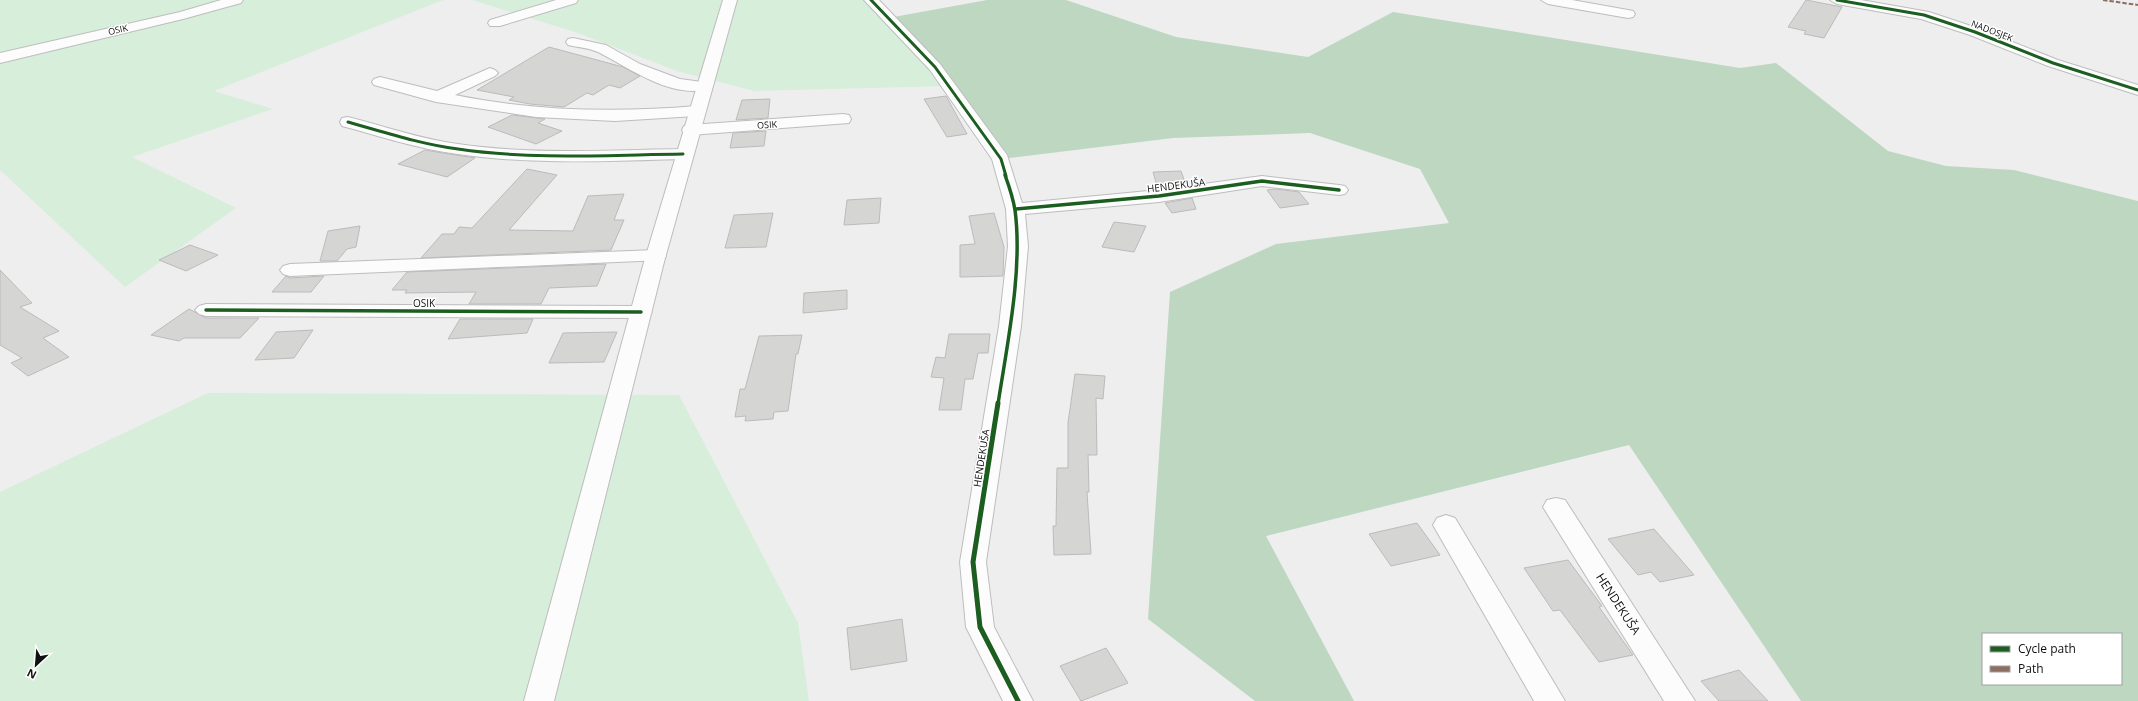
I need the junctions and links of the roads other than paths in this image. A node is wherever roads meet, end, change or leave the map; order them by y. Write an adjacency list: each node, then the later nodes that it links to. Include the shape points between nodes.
1 (236, 0): 10 (street, OSIK)
2 (570, 0): 8 (street)
3 (730, 0): 13 (street)
4 (871, 0): 21 (street, HENDEKUŠA, via 935,67 1001,159)
5 (1548, 0): 7 (street)
6 (1837, 0): 14 (street, NADOSJEK, via 1924,16 1975,32 2053,63)
7 (1628, 14)
8 (495, 23)
9 (573, 42): 13 (street, via 601,48 635,67 677,84)
10 (0, 58)
11 (490, 73): 15 (street)
12 (380, 82): 15 (street, OSIK)
13 (703, 86): 17 (street)
14 (2138, 90)
15 (436, 97): 17 (street, OSIK, via 531,112 585,116 672,114)
16 (843, 119): 17 (street, OSIK)
17 (693, 121): 19 (street)
18 (348, 122): 19 (street, via 408,139 457,149 516,154)
19 (684, 154): 22 (street)
20 (1339, 190): 21 (street, HENDEKUŠA, via 1262,181 1159,196)
21 (1015, 209): 29 (street, HENDEKUŠA, via 1018,246 1010,326 973,562 980,627)
22 (656, 256): 23 (street); 25 (street)
23 (290, 270)
24 (206, 310): 25 (street, OSIK)
25 (641, 312): 28 (street)
26 (1556, 507): 31 (street, HENDEKUŠA)
27 (1446, 525): 30 (street)
28 (539, 701)
29 (1018, 701)
30 (1550, 701)
31 (1680, 701)

